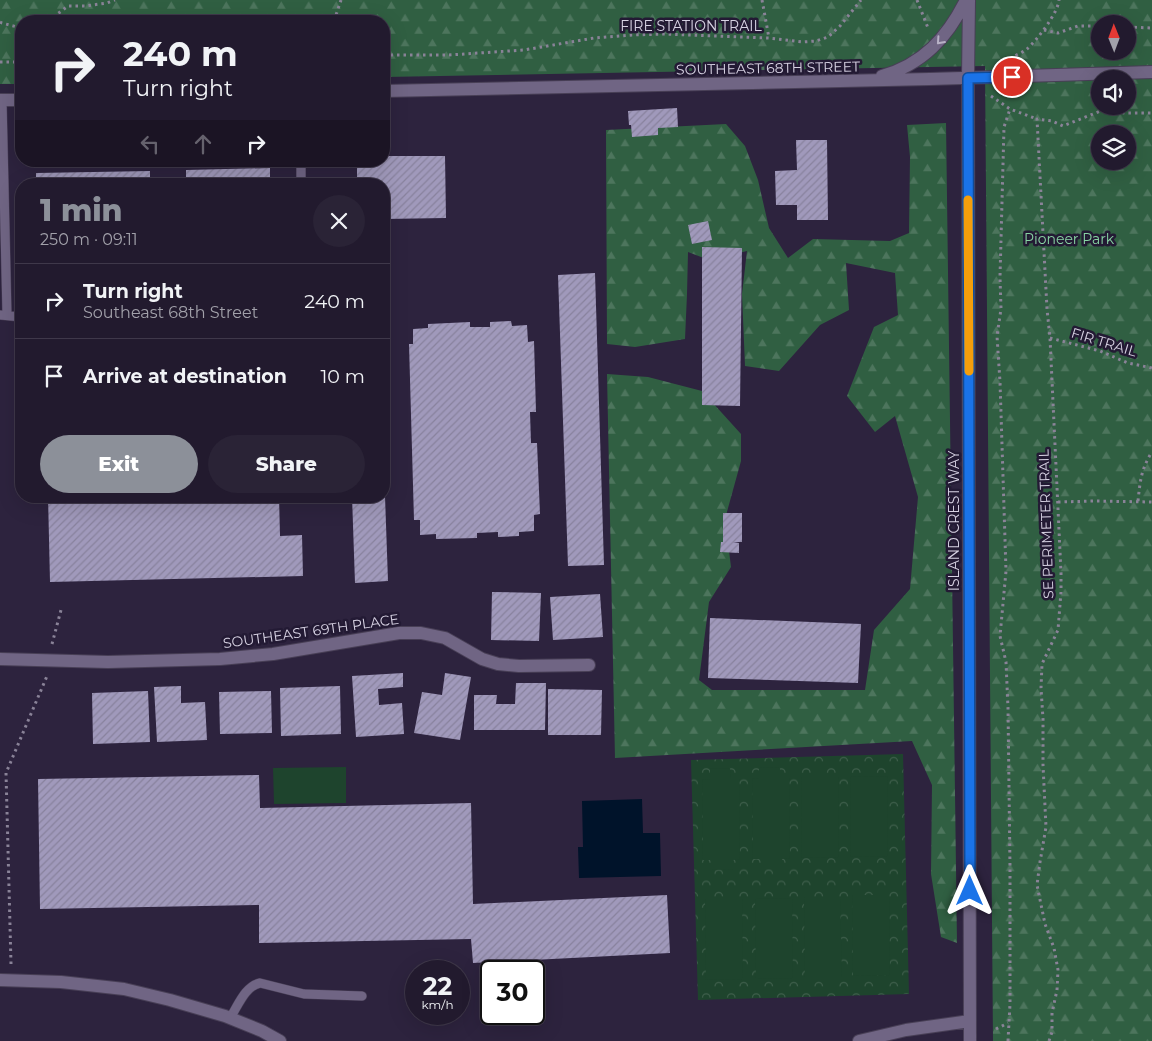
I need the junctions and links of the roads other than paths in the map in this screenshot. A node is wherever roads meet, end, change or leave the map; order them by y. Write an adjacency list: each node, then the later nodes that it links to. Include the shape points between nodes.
1 (968, 0): 3 (street, ISLAND CREST WAY); 4 (street, one-way to 4, via 948,32 915,62 895,72)
2 (1152, 72): 3 (street, SOUTHEAST 68TH STREET)
3 (968, 78): 4 (street, SOUTHEAST 68TH STREET); 14 (street, ISLAND CREST WAY)
4 (852, 81): 5 (street, SOUTHEAST 68TH STREET)
5 (390, 91)
6 (1, 100): 7 (street); 8 (lane)
7 (15, 100)
8 (3, 315)
9 (0, 659): 10 (street, SOUTHEAST 69TH PLACE, via 108,662 220,659 273,654 399,633 421,633 446,638 482,659 498,664)
10 (589, 665)
11 (5, 980): 13 (street, via 124,989)
12 (362, 996): 13 (lane, via 304,994 253,984)
13 (230, 1018): 15 (street)
14 (970, 1021): 16 (street); 17 (street, ISLAND CREST WAY)
15 (280, 1041)
16 (859, 1041)
17 (970, 1041)

